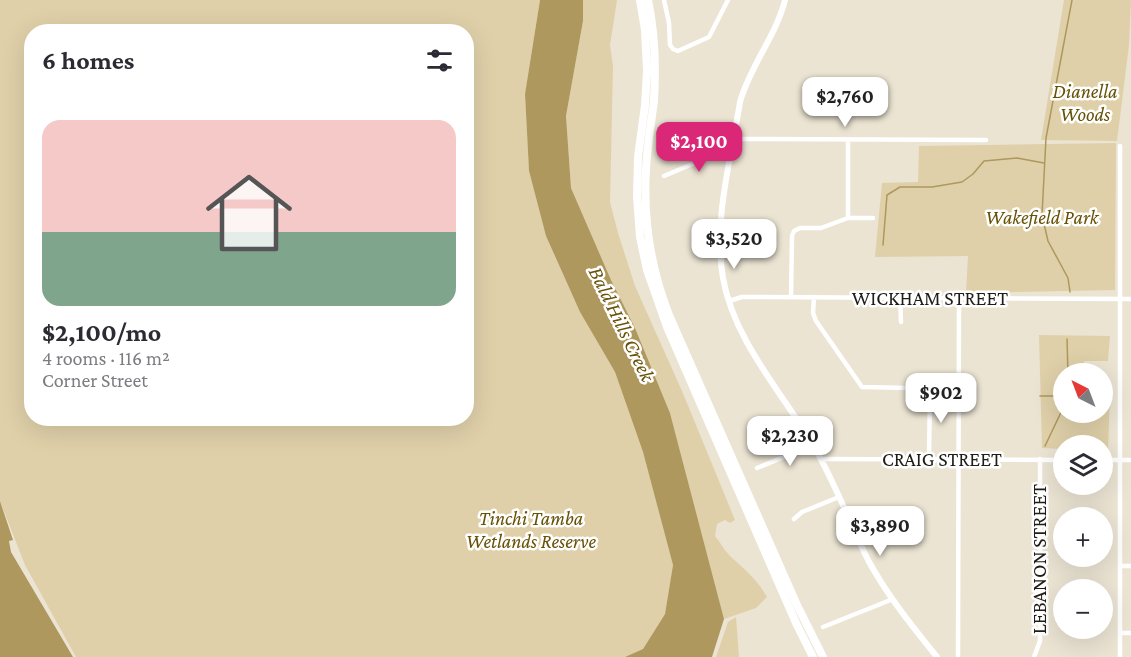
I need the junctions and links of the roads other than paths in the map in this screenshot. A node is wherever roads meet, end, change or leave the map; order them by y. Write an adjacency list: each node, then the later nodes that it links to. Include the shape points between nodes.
1 (640, 0): 42 (highway, via 647,71 637,196 647,270 667,327)
2 (648, 0): 43 (highway, via 655,73 645,199 658,284)
3 (664, 0): 4 (street, via 670,45 681,51 709,37)
4 (728, 0)
5 (785, 0): 6 (street, via 745,87)
6 (734, 139): 7 (street); 10 (street)
7 (848, 140): 8 (street); 12 (street)
8 (986, 140)
9 (1120, 146): 18 (street)
10 (732, 150): 11 (street); 20 (street, via 719,233)
11 (664, 176)
12 (848, 218): 13 (street); 14 (street, via 821,228 793,229)
13 (873, 219)
14 (791, 297): 15 (street, WICKHAM STREET); 20 (street, WICKHAM STREET, via 742,297)
15 (814, 297): 16 (street, WICKHAM STREET); 22 (street, via 816,321 862,387)
16 (900, 298): 17 (street, WICKHAM STREET); 21 (street)
17 (959, 298): 18 (street, WICKHAM STREET); 23 (street)
18 (1121, 299): 19 (street, WICKHAM STREET); 31 (street)
19 (1131, 299)
20 (729, 301): 24 (street, via 753,351)
21 (901, 322)
22 (930, 389): 23 (street); 25 (street)
23 (958, 389): 27 (street)
24 (813, 445): 26 (street); 33 (street)
25 (929, 458): 26 (street, CRAIG STREET); 27 (street, CRAIG STREET)
26 (821, 459): 34 (street)
27 (958, 459): 28 (street, CRAIG STREET); 45 (street)
28 (1040, 459): 29 (street, CRAIG STREET); 46 (street, LEBANON STREET, via 1040,641)
29 (1053, 460)
30 (1113, 460): 31 (street)
31 (1121, 460): 32 (street); 36 (street)
32 (1131, 460)
33 (757, 468)
34 (839, 497): 35 (street); 38 (street, via 869,561)
35 (794, 519)
36 (1120, 566): 37 (street); 40 (street)
37 (1131, 566)
38 (893, 599): 39 (street); 44 (street)
39 (824, 627)
40 (1120, 633): 41 (street); 47 (street)
41 (1131, 633)
42 (813, 657)
43 (823, 657)
44 (937, 657)
45 (958, 657)
46 (1034, 657)
47 (1120, 657)

